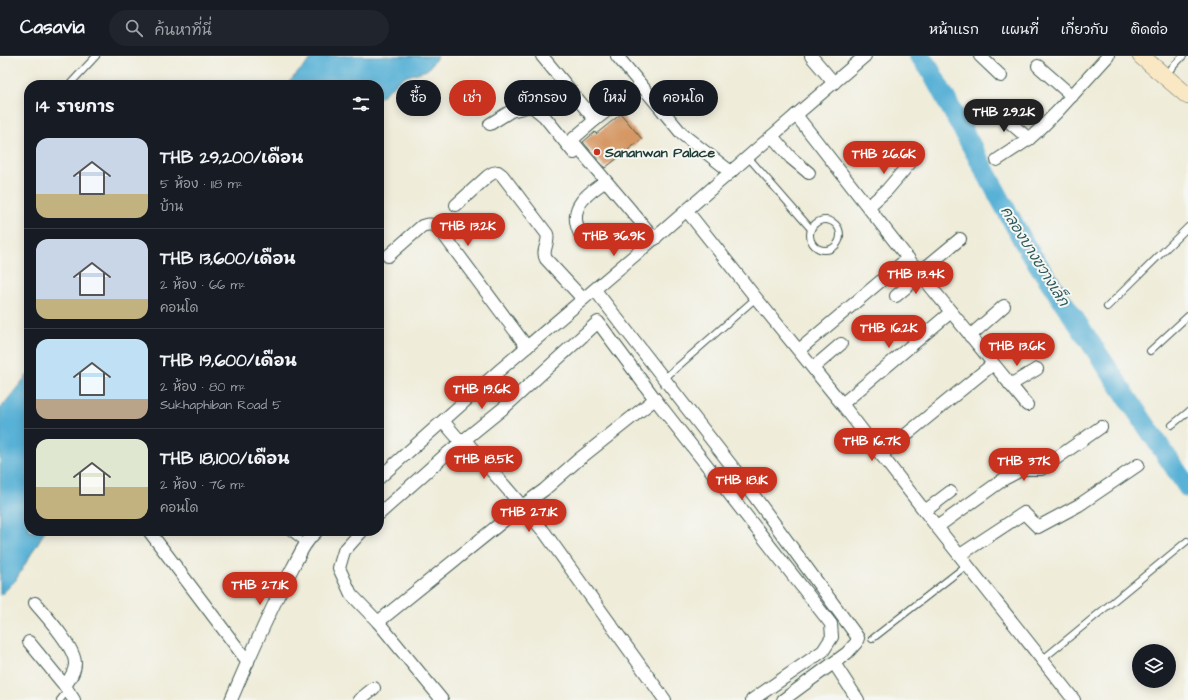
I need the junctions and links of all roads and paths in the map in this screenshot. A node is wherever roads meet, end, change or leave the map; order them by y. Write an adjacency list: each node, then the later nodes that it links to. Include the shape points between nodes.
1 (96, 56): 13 (lane)
2 (542, 56): 20 (street)
3 (617, 56): 27 (street, via 682,134)
4 (811, 56): 14 (street)
5 (865, 56): 14 (street)
6 (980, 56): 11 (street)
7 (1108, 56): 15 (street)
8 (1141, 56): 12 (street)
9 (1183, 56): 12 (lane)
10 (1038, 66): 15 (street)
11 (1001, 76)
12 (1164, 76): 16 (street)
13 (74, 80)
14 (834, 83): 18 (street)
15 (1072, 96): 23 (street)
16 (1188, 96)
17 (994, 109): 23 (street)
18 (796, 115): 22 (street); 31 (street)
19 (600, 116): 20 (street)
20 (595, 120): 37 (street, via 573,140)
21 (490, 124): 29 (street, via 511,111 533,107 548,121)
22 (772, 136): 24 (street); 28 (street, via 791,158)
23 (1029, 139): 26 (street)
24 (748, 157): 27 (street); 34 (lane)
25 (915, 157): 31 (street, via 887,190)
26 (997, 160)
27 (731, 172): 32 (street)
28 (809, 173)
29 (600, 185): 35 (street, via 588,193 578,206 575,215); 37 (street)
30 (456, 205): 44 (street, via 488,176 498,172 548,234 549,239 544,250 546,259)
31 (868, 207): 39 (street)
32 (687, 210): 37 (street); 43 (street)
33 (1188, 227): 46 (lane)
34 (811, 229): 34 (lane, via 810,236 816,248 830,250 840,241 839,227 834,222 821,220)
35 (580, 234)
36 (960, 239): 40 (street)
37 (651, 242): 41 (street)
38 (388, 256): 51 (street, via 422,226 434,225)
39 (908, 258): 40 (street); 52 (street)
40 (920, 274): 42 (street); 47 (street)
41 (595, 290): 44 (street); 89 (street, via 738,474 858,638 847,653)
42 (896, 296)
43 (756, 298): 52 (street); 57 (lane)
44 (583, 299): 51 (street)
45 (1004, 306): 49 (street)
46 (1107, 307)
47 (951, 312): 49 (street); 60 (street)
48 (1188, 316): 53 (lane)
49 (970, 336): 54 (street)
50 (841, 344): 55 (street)
51 (527, 347): 63 (street)
52 (799, 350): 55 (street)
53 (1150, 351)
54 (993, 364): 58 (street); 67 (street)
55 (814, 368): 60 (street)
56 (1037, 369): 58 (street)
57 (666, 377)
58 (1010, 385): 61 (street)
59 (656, 399): 66 (street, via 598,322 506,406); 71 (street); 96 (street, via 831,624 832,637 823,651)
60 (842, 404): 67 (street)
61 (1027, 405)
62 (1188, 412): 64 (lane)
63 (443, 420): 66 (street); 69 (street)
64 (1172, 425)
65 (1101, 427): 74 (street, via 1041,469 1022,469 1004,479)
66 (463, 441): 71 (street); 72 (street)
67 (881, 455): 73 (street)
68 (1138, 465): 81 (street, via 1079,505 1038,527 1024,513)
69 (384, 473)
70 (950, 492): 73 (street)
71 (522, 506): 84 (street); 95 (street, via 550,539)
72 (384, 510)
73 (925, 511): 74 (street)
74 (937, 527): 81 (street)
75 (153, 536): 88 (street)
76 (296, 536): 80 (lane)
77 (311, 536): 80 (street)
78 (358, 536): 84 (street, via 344,551 340,568 351,594)
79 (1187, 541): 87 (lane)
80 (306, 544): 88 (street, via 281,589)
81 (960, 555): 82 (street)
82 (967, 565): 85 (lane); 87 (street)
83 (35, 602): 91 (street, via 69,644 76,663)
84 (378, 622): 94 (street)
85 (872, 639)
86 (29, 642): 91 (street)
87 (1042, 659): 99 (street)
88 (248, 662): 92 (street)
89 (834, 663): 97 (street); 98 (street)
90 (374, 688): 93 (street)
91 (67, 694)
92 (231, 700)
93 (359, 700)
94 (442, 700)
95 (665, 700)
96 (752, 700)
97 (783, 700)
98 (858, 700)
99 (1074, 700)

